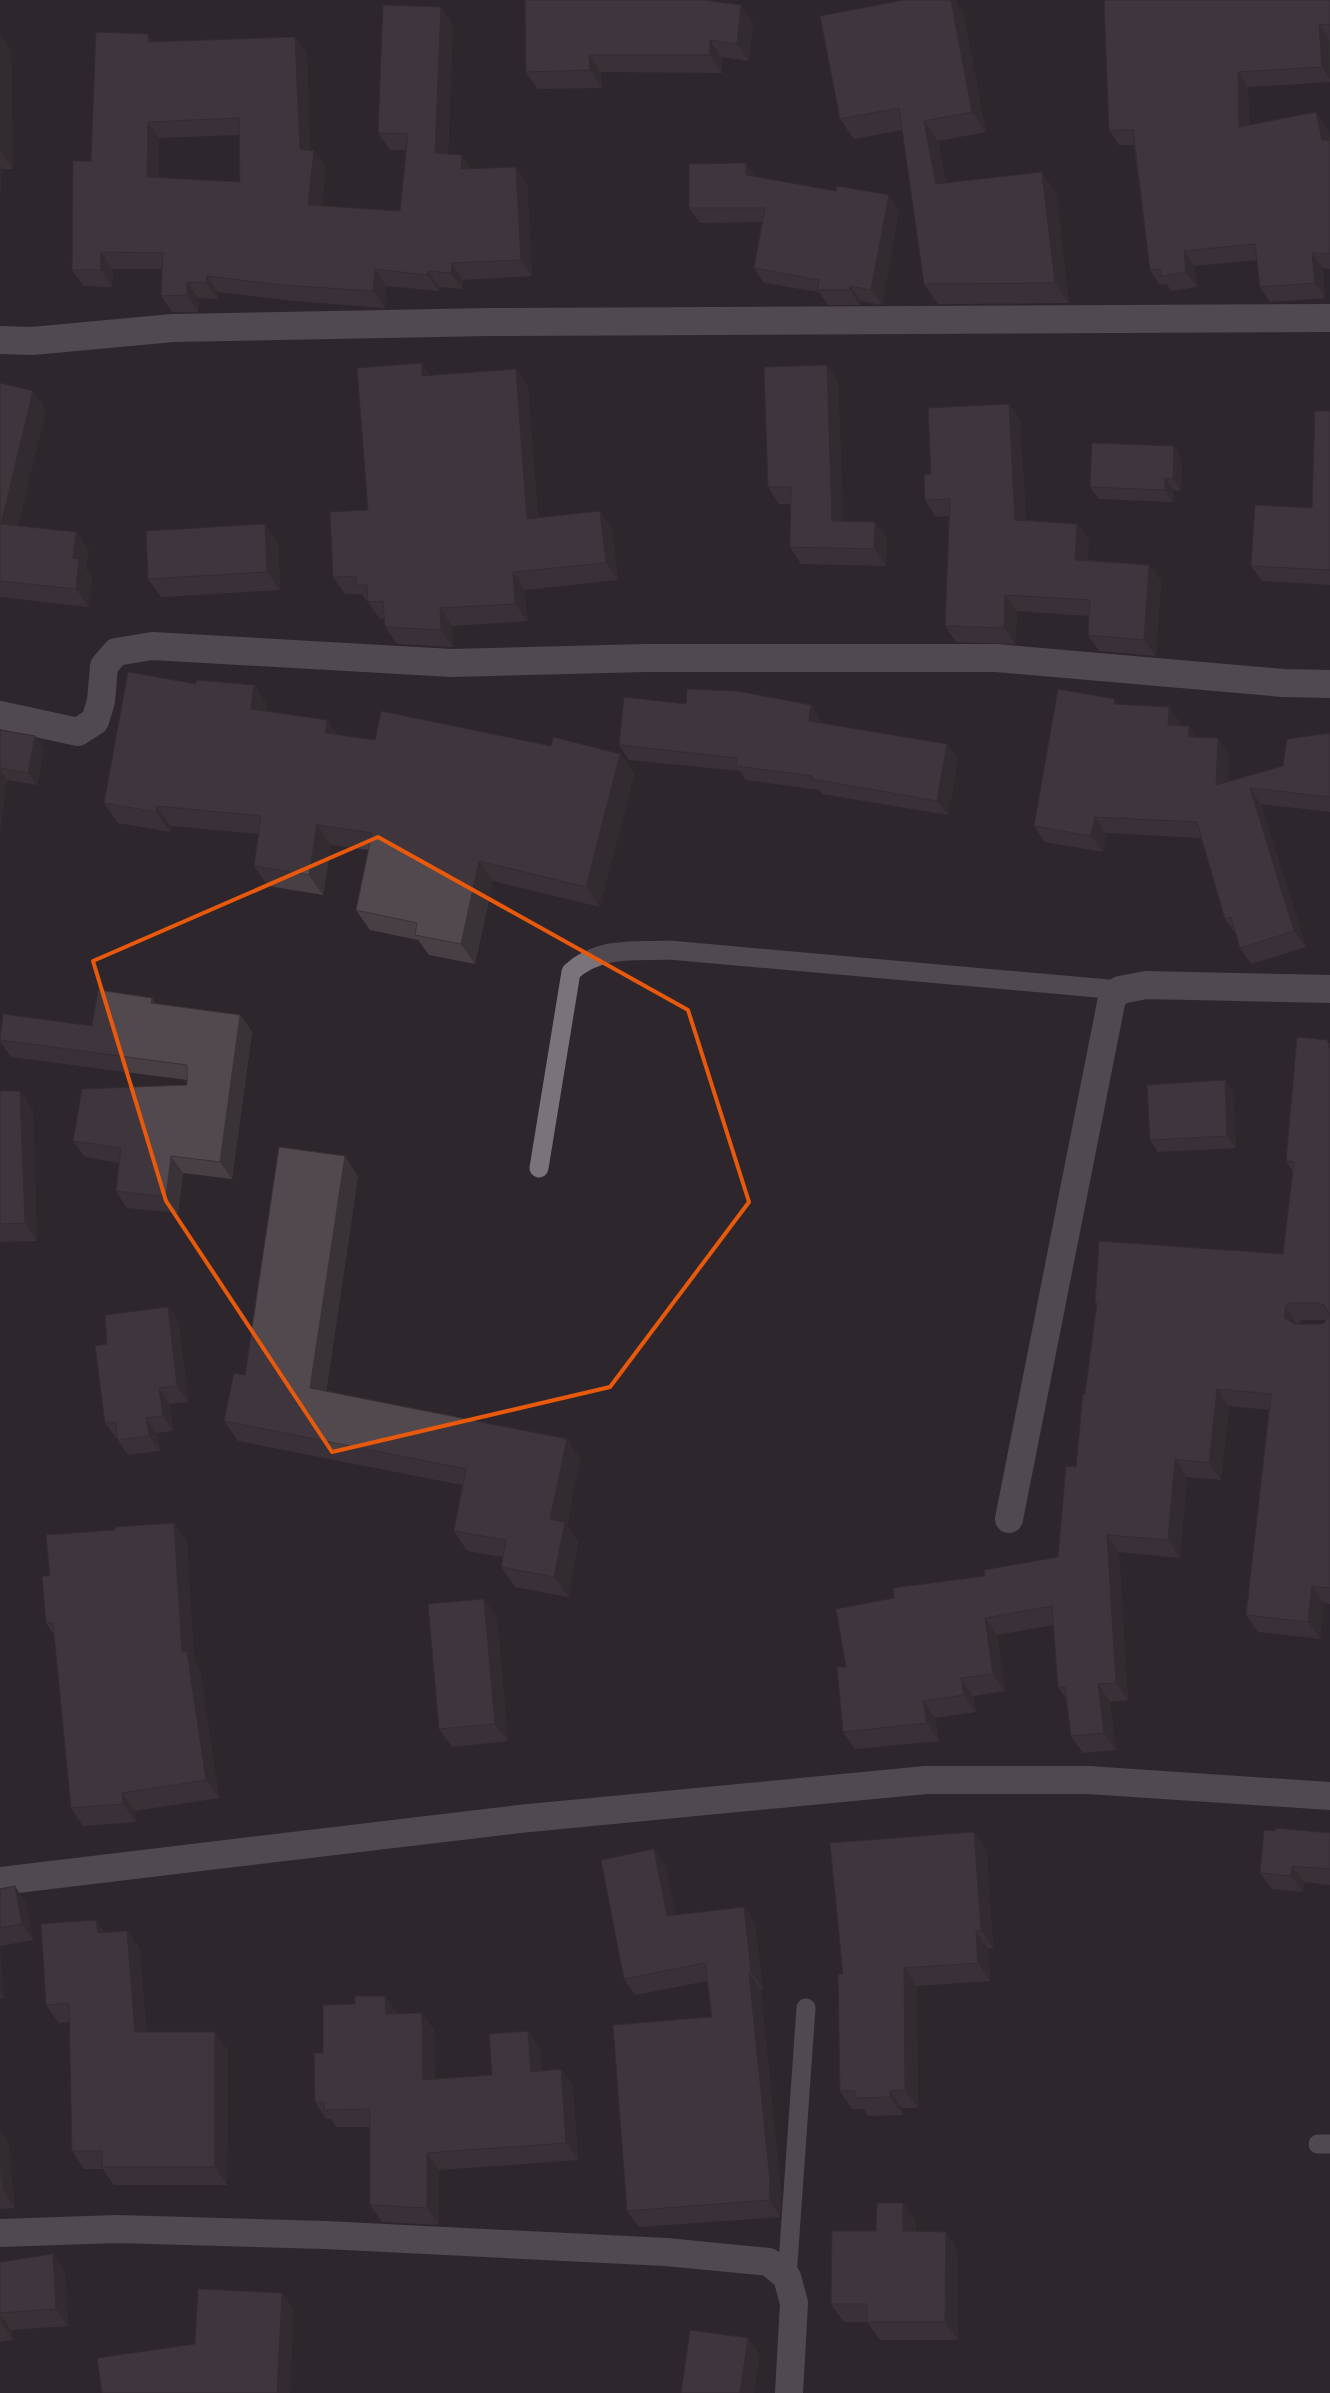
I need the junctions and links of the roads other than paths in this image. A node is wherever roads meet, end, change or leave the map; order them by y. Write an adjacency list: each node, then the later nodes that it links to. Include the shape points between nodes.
1 (1330, 318): 2 (street, via 488,322 172,328 32,341)
2 (0, 340)
3 (1330, 684): 4 (street, via 1284,683 996,658 646,658 452,663 152,646 116,652 104,666 101,701 95,721 78,732)
4 (0, 715)
5 (1330, 989): 6 (street, via 1146,985)
6 (1120, 990): 7 (lane, via 669,950 601,953 582,962 571,972); 8 (street, via 1112,998)
7 (539, 1168)
8 (1009, 1518)
9 (1330, 1796): 10 (street, via 1088,1780 926,1780 519,1819)
10 (0, 1881)
11 (806, 2008): 13 (lane)
12 (0, 2233): 13 (street, via 117,2230 295,2234 666,2252 769,2262)
13 (787, 2277): 14 (street, via 794,2303)
14 (789, 2393)

